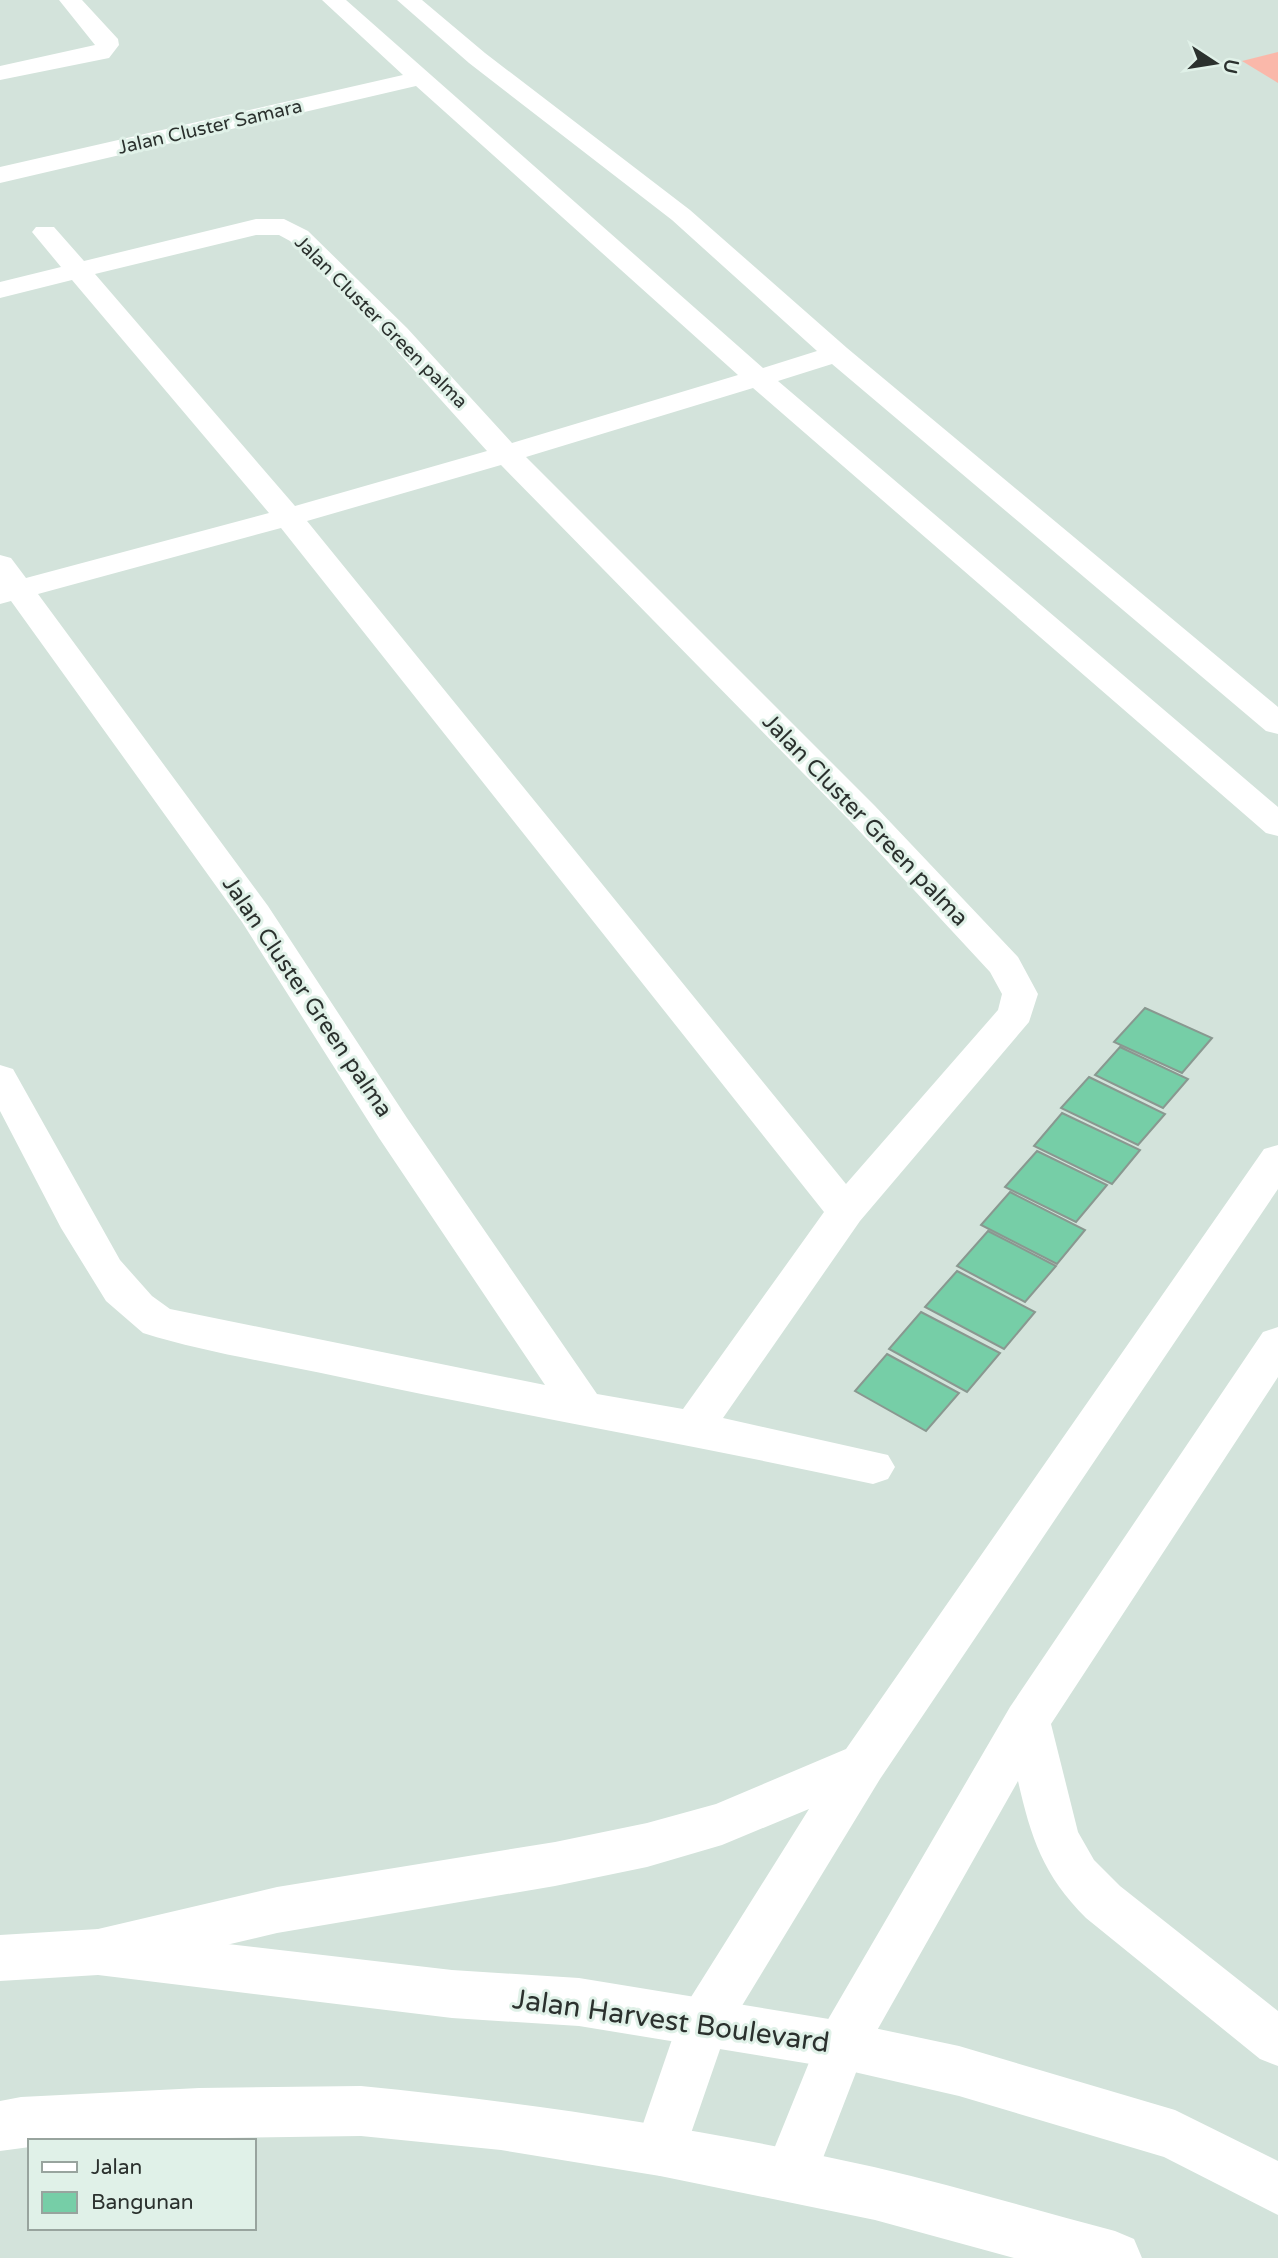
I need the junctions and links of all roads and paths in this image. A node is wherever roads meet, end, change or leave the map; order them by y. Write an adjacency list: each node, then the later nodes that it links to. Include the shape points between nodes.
1 (70, 0): 4 (street, via 106,39 105,48)
2 (333, 0): 5 (street)
3 (408, 0): 10 (street, via 681,215)
4 (0, 73)
5 (421, 78): 6 (street, Jalan Cluster Samara); 11 (street)
6 (3, 184)
7 (45, 232): 8 (street)
8 (78, 271): 9 (street, Jalan Cluster Green palma); 12 (street, Jalan Cluster Green palma, via 256,227 284,227 299,236 387,324); 13 (street)
9 (0, 290)
10 (830, 357): 11 (street, Jalan Cluster Green palma); 15 (street)
11 (770, 373): 12 (street, Jalan Cluster Green palma, via 667,408); 16 (street)
12 (505, 453): 13 (street, Jalan Cluster Green palma); 19 (street, Jalan Cluster Green palma, via 863,814 1004,966 1020,995 1016,1013)
13 (286, 516): 14 (street, Jalan Cluster Green palma); 19 (street)
14 (6, 583): 21 (street, Jalan Cluster Green palma, via 255,914 393,1128)
15 (1278, 724)
16 (1278, 825)
17 (0, 1078): 21 (street, via 95,1258 144,1313 158,1322)
18 (1278, 1159): 25 (street)
19 (846, 1211): 22 (street, Jalan Cluster Green palma)
20 (1278, 1343): 24 (street)
21 (586, 1411): 22 (street)
22 (694, 1428): 23 (street)
23 (873, 1467)
24 (1027, 1721): 29 (street, via 1055,1837 1077,1876); 30 (street)
25 (863, 1764): 26 (street, via 722,1824 647,1844 555,1864 276,1910); 28 (street)
26 (98, 1952): 27 (street, Jalan Harvest Boulevard); 28 (street, Jalan Harvest Boulevard, via 452,1994 579,2002)
27 (0, 1958)
28 (704, 2022): 30 (street, Jalan Harvest Boulevard); 32 (street)
29 (1278, 2042)
30 (841, 2045): 33 (street); 34 (street, Jalan Harvest Boulevard, via 959,2071 1175,2135)
31 (0, 2126): 32 (street, via 199,2113 361,2111 501,2125)
32 (660, 2150): 33 (street)
33 (790, 2176): 35 (street)
34 (1278, 2189)
35 (1115, 2258)

